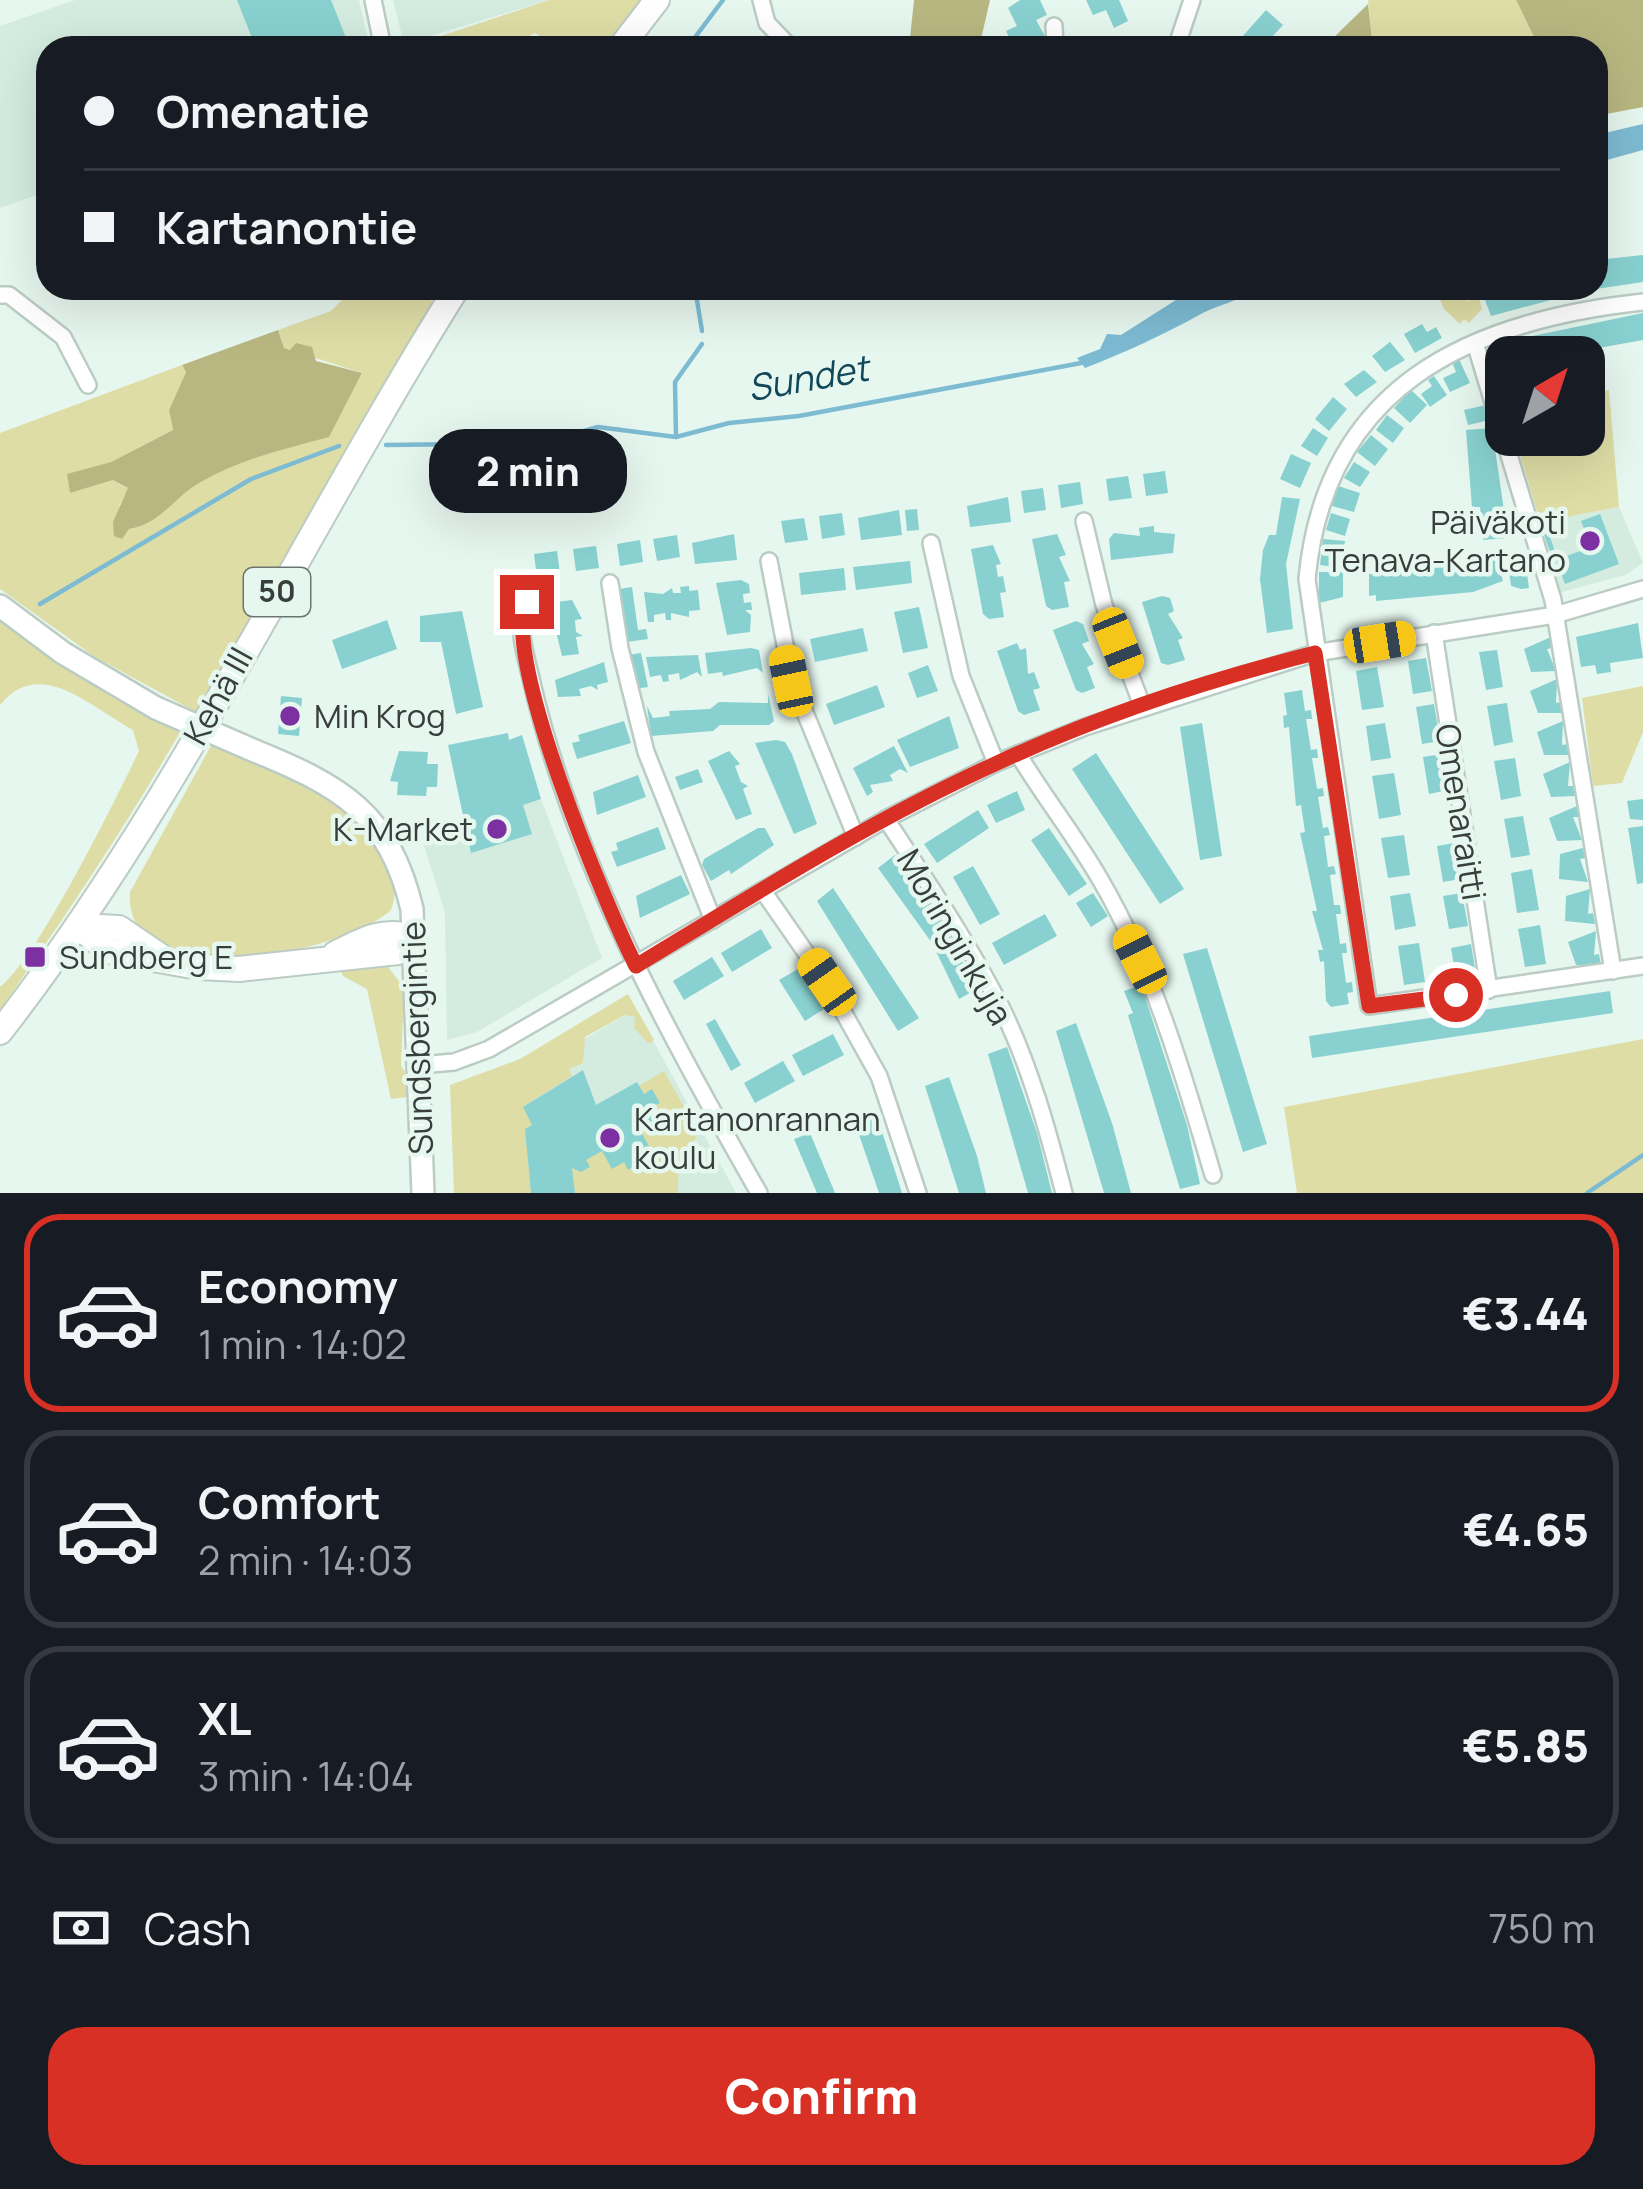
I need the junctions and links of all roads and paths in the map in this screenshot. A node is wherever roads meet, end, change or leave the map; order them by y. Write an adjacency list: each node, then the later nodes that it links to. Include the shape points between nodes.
1 (373, 0): 6 (street)
2 (657, 0): 7 (highway)
3 (761, 0): 8 (street)
4 (1192, 0): 10 (street)
5 (1054, 26): 9 (street)
6 (380, 36)
7 (629, 36)
8 (779, 36)
9 (1054, 36)
10 (1180, 36)
11 (0, 295): 15 (street, via 63,337)
12 (450, 300): 33 (highway, Kehä III / 50)
13 (1643, 302): 14 (street)
14 (1475, 343): 23 (street); 25 (street, via 1396,387 1332,470 1311,530)
15 (88, 385)
16 (1084, 521): 26 (street)
17 (931, 543): 28 (street, via 961,676)
18 (769, 562): 30 (street, via 791,681)
19 (610, 583): 32 (street, via 646,752)
20 (1643, 589): 23 (street)
21 (527, 602): 35 (street, via 523,644 540,717 591,868)
22 (0, 606): 34 (main road, Sundsbergintie, bridge, via 156,708 316,776 375,824 404,872)
23 (1556, 615): 24 (street); 37 (street)
24 (1434, 633): 25 (street); 38 (street, Omenaraitti)
25 (1315, 653): 26 (street); 38 (street, via 1369,1006)
26 (1142, 708): 27 (street)
27 (1018, 754): 28 (street); 41 (street, via 1100,880 1140,959 1166,1016)
28 (996, 763): 29 (street)
29 (886, 819): 30 (street); 45 (street, Moringinkuja, via 1004,1013)
30 (856, 837): 31 (street)
31 (763, 891): 32 (street); 44 (street, via 879,1076)
32 (713, 920): 35 (street)
33 (78, 926): 34 (highway, via 119,928 163,958 239,969 335,954 371,936); 39 (highway, Kehä III / 50)
34 (414, 938): 40 (main road, Sundsbergintie)
35 (636, 966): 40 (street, via 489,1049); 43 (street)
36 (1643, 966): 37 (street)
37 (1613, 971): 38 (street)
38 (1489, 990)
39 (0, 1032)
40 (420, 1065): 42 (main road, Sundsbergintie)
41 (1214, 1175)
42 (423, 1193)
43 (759, 1193)
44 (918, 1193)
45 (1064, 1193)

